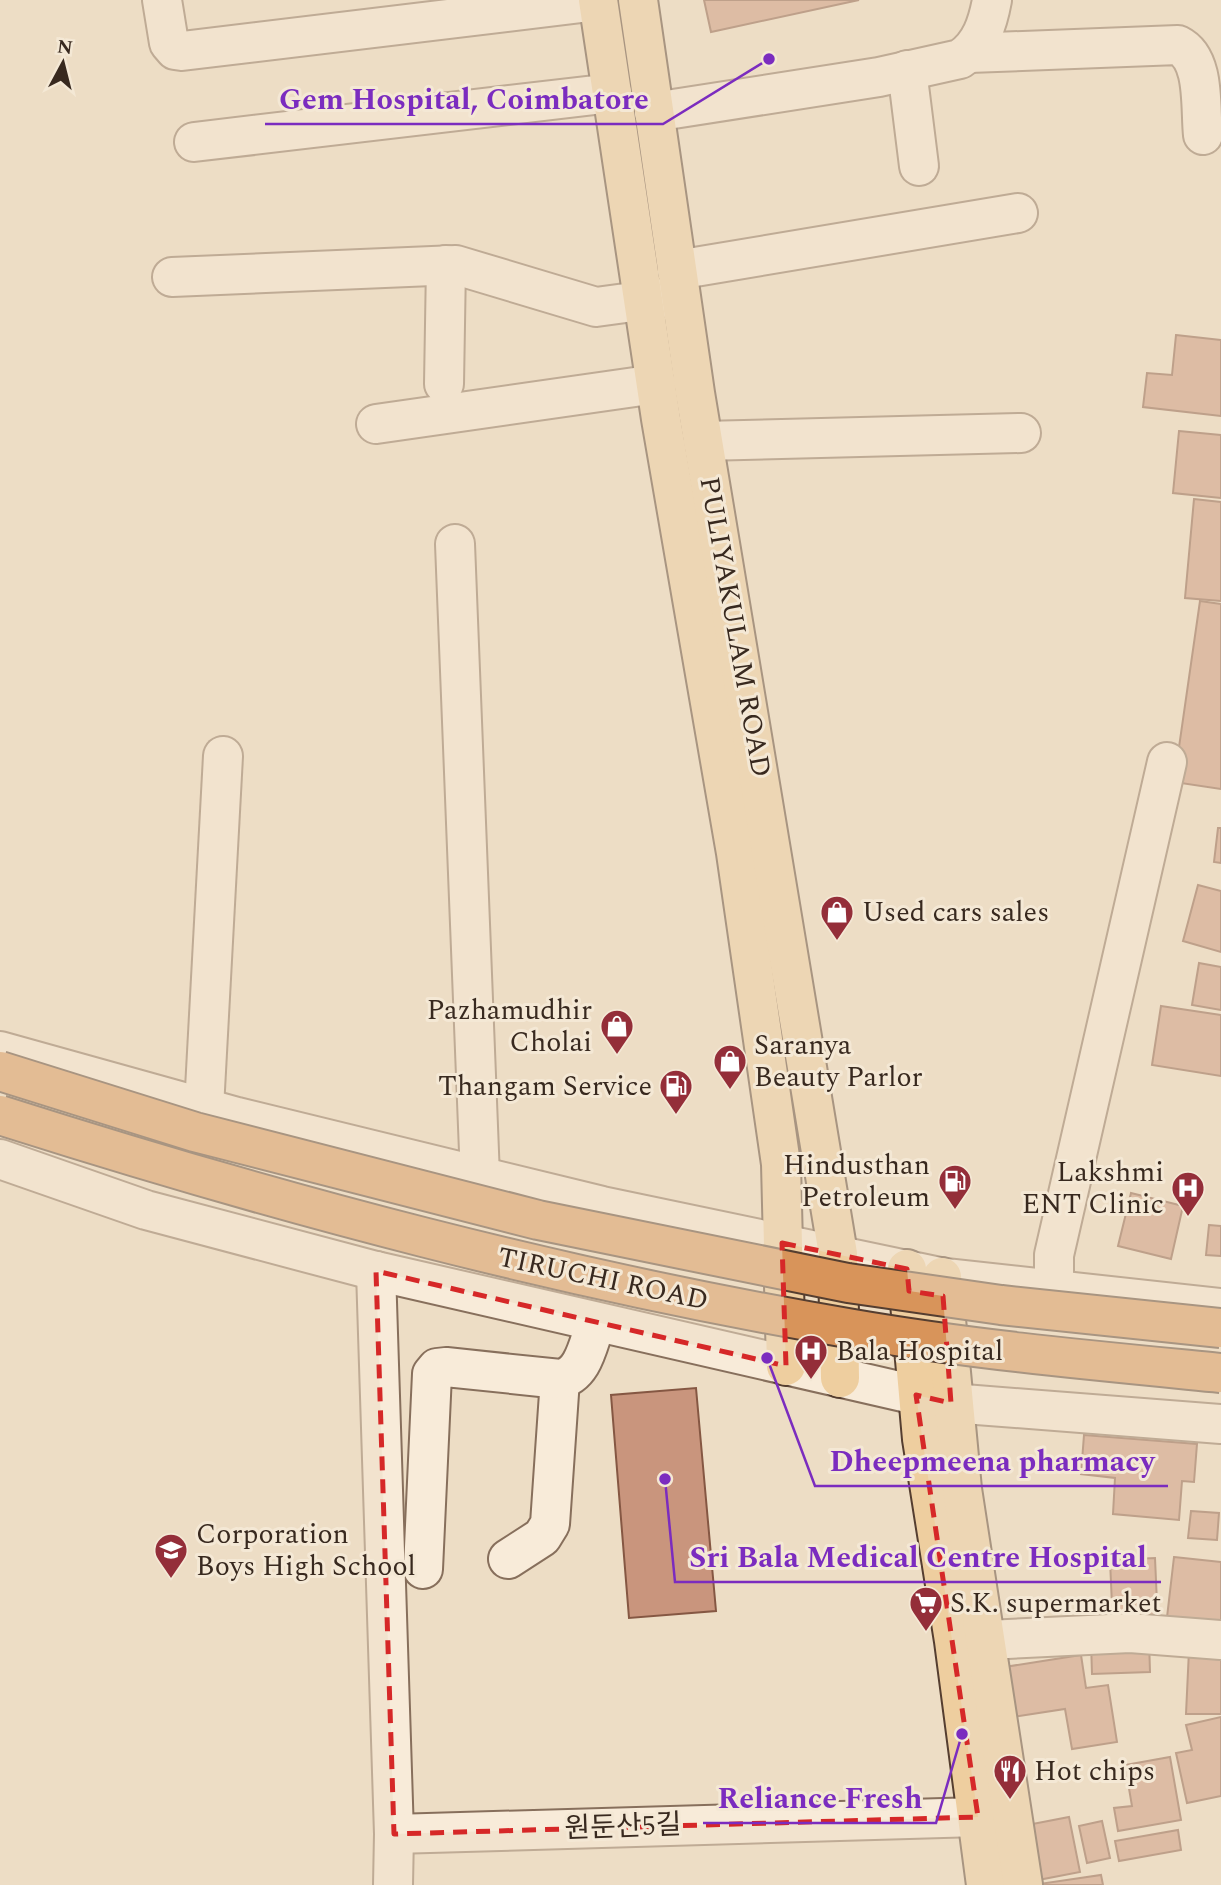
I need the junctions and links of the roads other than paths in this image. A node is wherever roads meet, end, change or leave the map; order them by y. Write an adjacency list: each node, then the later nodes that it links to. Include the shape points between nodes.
1 (162, 0): 5 (street, via 170,48 182,51)
2 (598, 0): 5 (street); 8 (main road, PULIYAKULAM ROAD)
3 (638, 0): 9 (main road, PULIYAKULAM ROAD)
4 (992, 0): 6 (street, via 988,23)
5 (556, 3)
6 (969, 53): 7 (street); 10 (street, via 1178,45 1190,51 1196,64)
7 (907, 71): 9 (street); 12 (street)
8 (612, 93): 11 (street); 17 (main road, PULIYAKULAM ROAD)
9 (654, 113): 16 (main road, PULIYAKULAM ROAD)
10 (1203, 135)
11 (194, 142)
12 (919, 166)
13 (1018, 213): 16 (street)
14 (446, 265): 15 (street); 17 (street, via 596,307); 18 (street)
15 (172, 277)
16 (679, 282): 17 (street); 22 (main road, PULIYAKULAM ROAD)
17 (643, 299): 19 (main road, PULIYAKULAM ROAD)
18 (444, 384)
19 (656, 384): 20 (street); 32 (main road, PULIYAKULAM ROAD, via 736,853 781,1164)
20 (376, 424)
21 (1021, 433): 22 (street)
22 (703, 441): 33 (main road, PULIYAKULAM ROAD)
23 (455, 544): 31 (street)
24 (223, 756): 28 (street)
25 (1167, 762): 36 (street, via 1054,1255)
26 (0, 1051): 28 (street)
27 (0, 1070): 39 (highway, TIRUCHI ROAD, bridge, via 195,1132 538,1220 848,1283 1001,1305)
28 (204, 1108): 31 (street)
29 (0, 1115): 41 (highway, TIRUCHI ROAD, bridge, via 186,1174 525,1264 853,1329 997,1350)
30 (0, 1159): 34 (street, via 146,1210)
31 (480, 1177): 32 (street)
32 (782, 1243): 33 (street); 40 (main road, PULIYAKULAM ROAD)
33 (838, 1254): 35 (street); 42 (main road, PULIYAKULAM ROAD)
34 (376, 1271): 38 (street); 51 (street)
35 (924, 1273): 36 (street); 44 (main road)
36 (1054, 1292): 37 (street)
37 (1221, 1308)
38 (596, 1323): 40 (street); 43 (street, via 577,1371)
39 (1221, 1328)
40 (786, 1366): 42 (street)
41 (1221, 1373)
42 (840, 1378): 44 (street)
43 (560, 1379): 46 (street, via 550,1524 542,1537); 47 (street, via 446,1367 432,1374)
44 (934, 1399): 45 (street); 48 (main road, via 961,1489); 50 (main road)
45 (1221, 1424)
46 (508, 1559)
47 (423, 1569)
48 (987, 1640): 49 (street, via 1130,1633); 54 (main road)
49 (1221, 1640)
50 (978, 1817): 51 (street, 원둔산5길); 53 (main road)
51 (394, 1834): 52 (street)
52 (393, 1885)
53 (986, 1885)
54 (1023, 1885)

